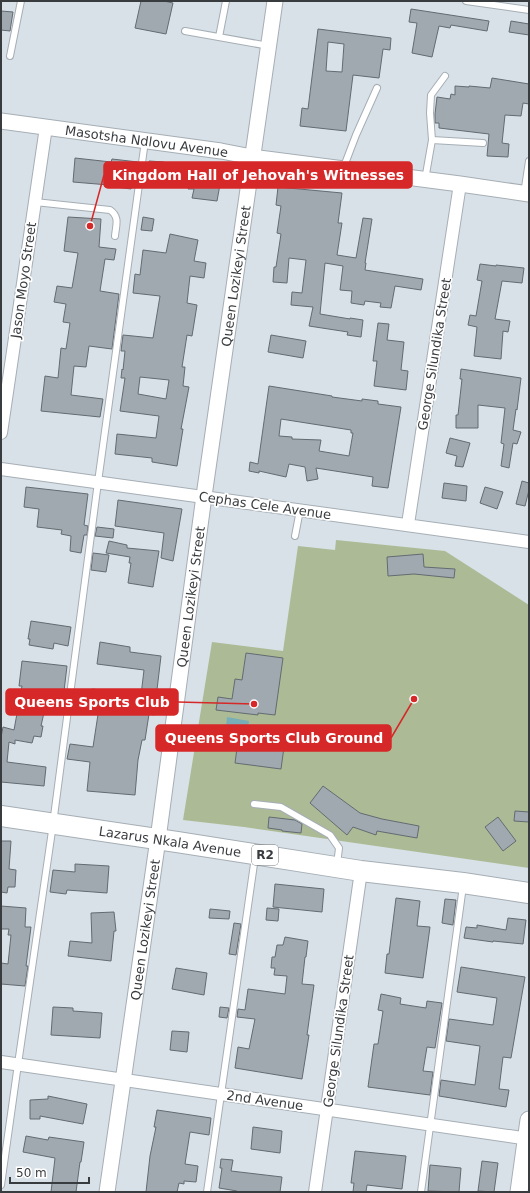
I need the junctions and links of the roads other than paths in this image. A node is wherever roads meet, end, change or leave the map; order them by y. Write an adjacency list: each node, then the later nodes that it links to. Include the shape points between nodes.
1 (21, 1): 9 (lane)
2 (226, 1): 7 (lane)
3 (275, 1): 8 (street, Queen Lozikeyi Street)
4 (466, 1): 5 (lane)
5 (529, 10)
6 (185, 31): 7 (lane)
7 (220, 37): 8 (lane)
8 (269, 46): 17 (street, Queen Lozikeyi Street)
9 (10, 56)
10 (445, 76): 14 (lane, via 431,95)
11 (377, 88): 19 (lane)
12 (1, 121): 13 (street, Masotsha Ndlovu Avenue)
13 (46, 127): 15 (street, Masotsha Ndlovu Avenue); 23 (street, Jason Moyo Street)
14 (432, 140): 16 (lane); 20 (lane)
15 (145, 141): 17 (street, Masotsha Ndlovu Avenue); 27 (lane)
16 (483, 143)
17 (252, 157): 19 (street, Masotsha Ndlovu Avenue); 28 (street, Queen Lozikeyi Street)
18 (529, 161): 22 (lane)
19 (343, 169): 20 (street, Masotsha Ndlovu Avenue)
20 (426, 180): 21 (street, Masotsha Ndlovu Avenue)
21 (460, 184): 22 (street, Masotsha Ndlovu Avenue); 30 (street, George Silundika Street)
22 (527, 194)
23 (34, 202): 24 (lane, via 110,210 117,218); 25 (street, Jason Moyo Street)
24 (115, 236)
25 (1, 433)
26 (1, 469): 27 (street, Cephas Cele Avenue)
27 (98, 482): 28 (street, Cephas Cele Avenue); 35 (lane)
28 (204, 496): 29 (street, Cephas Cele Avenue); 36 (street, Queen Lozikeyi Street)
29 (300, 510): 30 (street, Cephas Cele Avenue); 31 (lane)
30 (408, 524): 32 (street, Cephas Cele Avenue)
31 (295, 536)
32 (529, 542)
33 (254, 804): 38 (lane, via 281,807 330,835 339,848)
34 (1, 816): 35 (highway, Lazarus Nkala Avenue / R2)
35 (53, 824): 36 (highway, Lazarus Nkala Avenue / R2); 43 (lane)
36 (158, 839): 37 (highway, Lazarus Nkala Avenue / R2); 44 (street, Queen Lozikeyi Street)
37 (255, 854): 38 (highway, Lazarus Nkala Avenue / R2); 45 (lane)
38 (336, 867): 39 (highway, Lazarus Nkala Avenue / R2)
39 (361, 871): 40 (highway, Lazarus Nkala Avenue / R2); 46 (street, George Silundika Street)
40 (463, 883): 41 (highway, Lazarus Nkala Avenue / R2); 48 (lane)
41 (529, 893)
42 (1, 1062): 43 (street, 2nd Avenue)
43 (18, 1064): 44 (street, 2nd Avenue); 50 (lane)
44 (124, 1079): 45 (street, 2nd Avenue); 51 (street, Queen Lozikeyi Street)
45 (221, 1094): 46 (street, 2nd Avenue); 52 (lane)
46 (327, 1109): 48 (street, 2nd Avenue); 53 (street, George Silundika Street)
47 (529, 1120): 49 (main road)
48 (430, 1125): 49 (street, 2nd Avenue); 54 (lane)
49 (528, 1139): 55 (main road)
50 (1, 1185)
51 (107, 1192)
52 (207, 1192)
53 (315, 1192)
54 (421, 1192)
55 (519, 1192)

